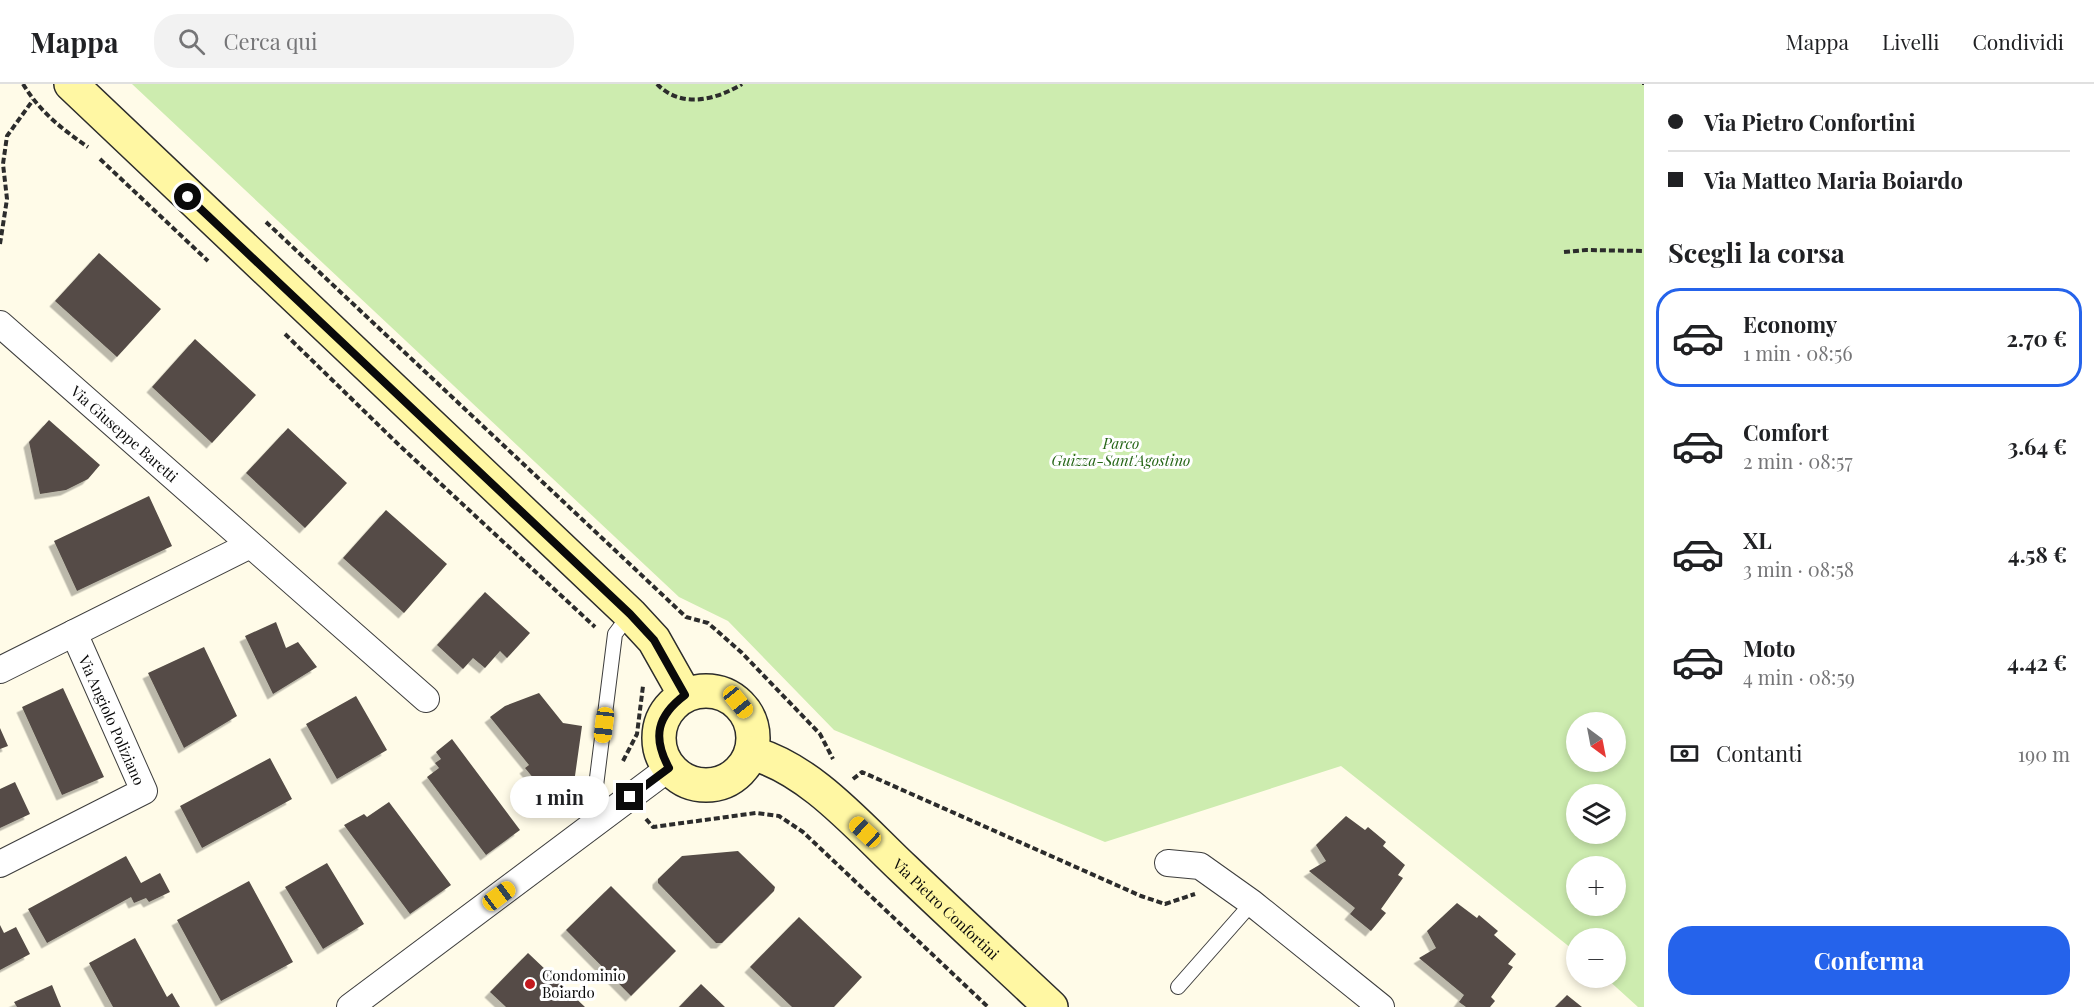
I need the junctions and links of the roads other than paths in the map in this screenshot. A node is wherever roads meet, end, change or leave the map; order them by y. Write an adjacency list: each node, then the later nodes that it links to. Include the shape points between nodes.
1 (71, 84): 4 (main road)
2 (0, 324): 3 (street, Via Giuseppe Baretti)
3 (250, 545): 5 (street); 8 (street, Via Giuseppe Baretti)
4 (623, 624): 7 (main road, via 654,640); 11 (lane, via 595,794)
5 (74, 633): 6 (street); 13 (street, Via Angiolo Poliziano, via 144,791)
6 (0, 670)
7 (685, 695): 9 (main road, via 713,691 738,702 752,726); 10 (main road, via 662,719 658,736)
8 (426, 699)
9 (751, 753): 10 (main road, via 734,776 721,783 693,784); 17 (main road, Via Pietro Confortini, via 781,764 831,801)
10 (669, 768): 11 (street)
11 (608, 813): 16 (street)
12 (1168, 863): 14 (street, via 1200,866)
13 (0, 864)
14 (1252, 903): 15 (lane); 18 (street)
15 (1178, 987)
16 (352, 1007)
17 (1051, 1007)
18 (1381, 1007)

